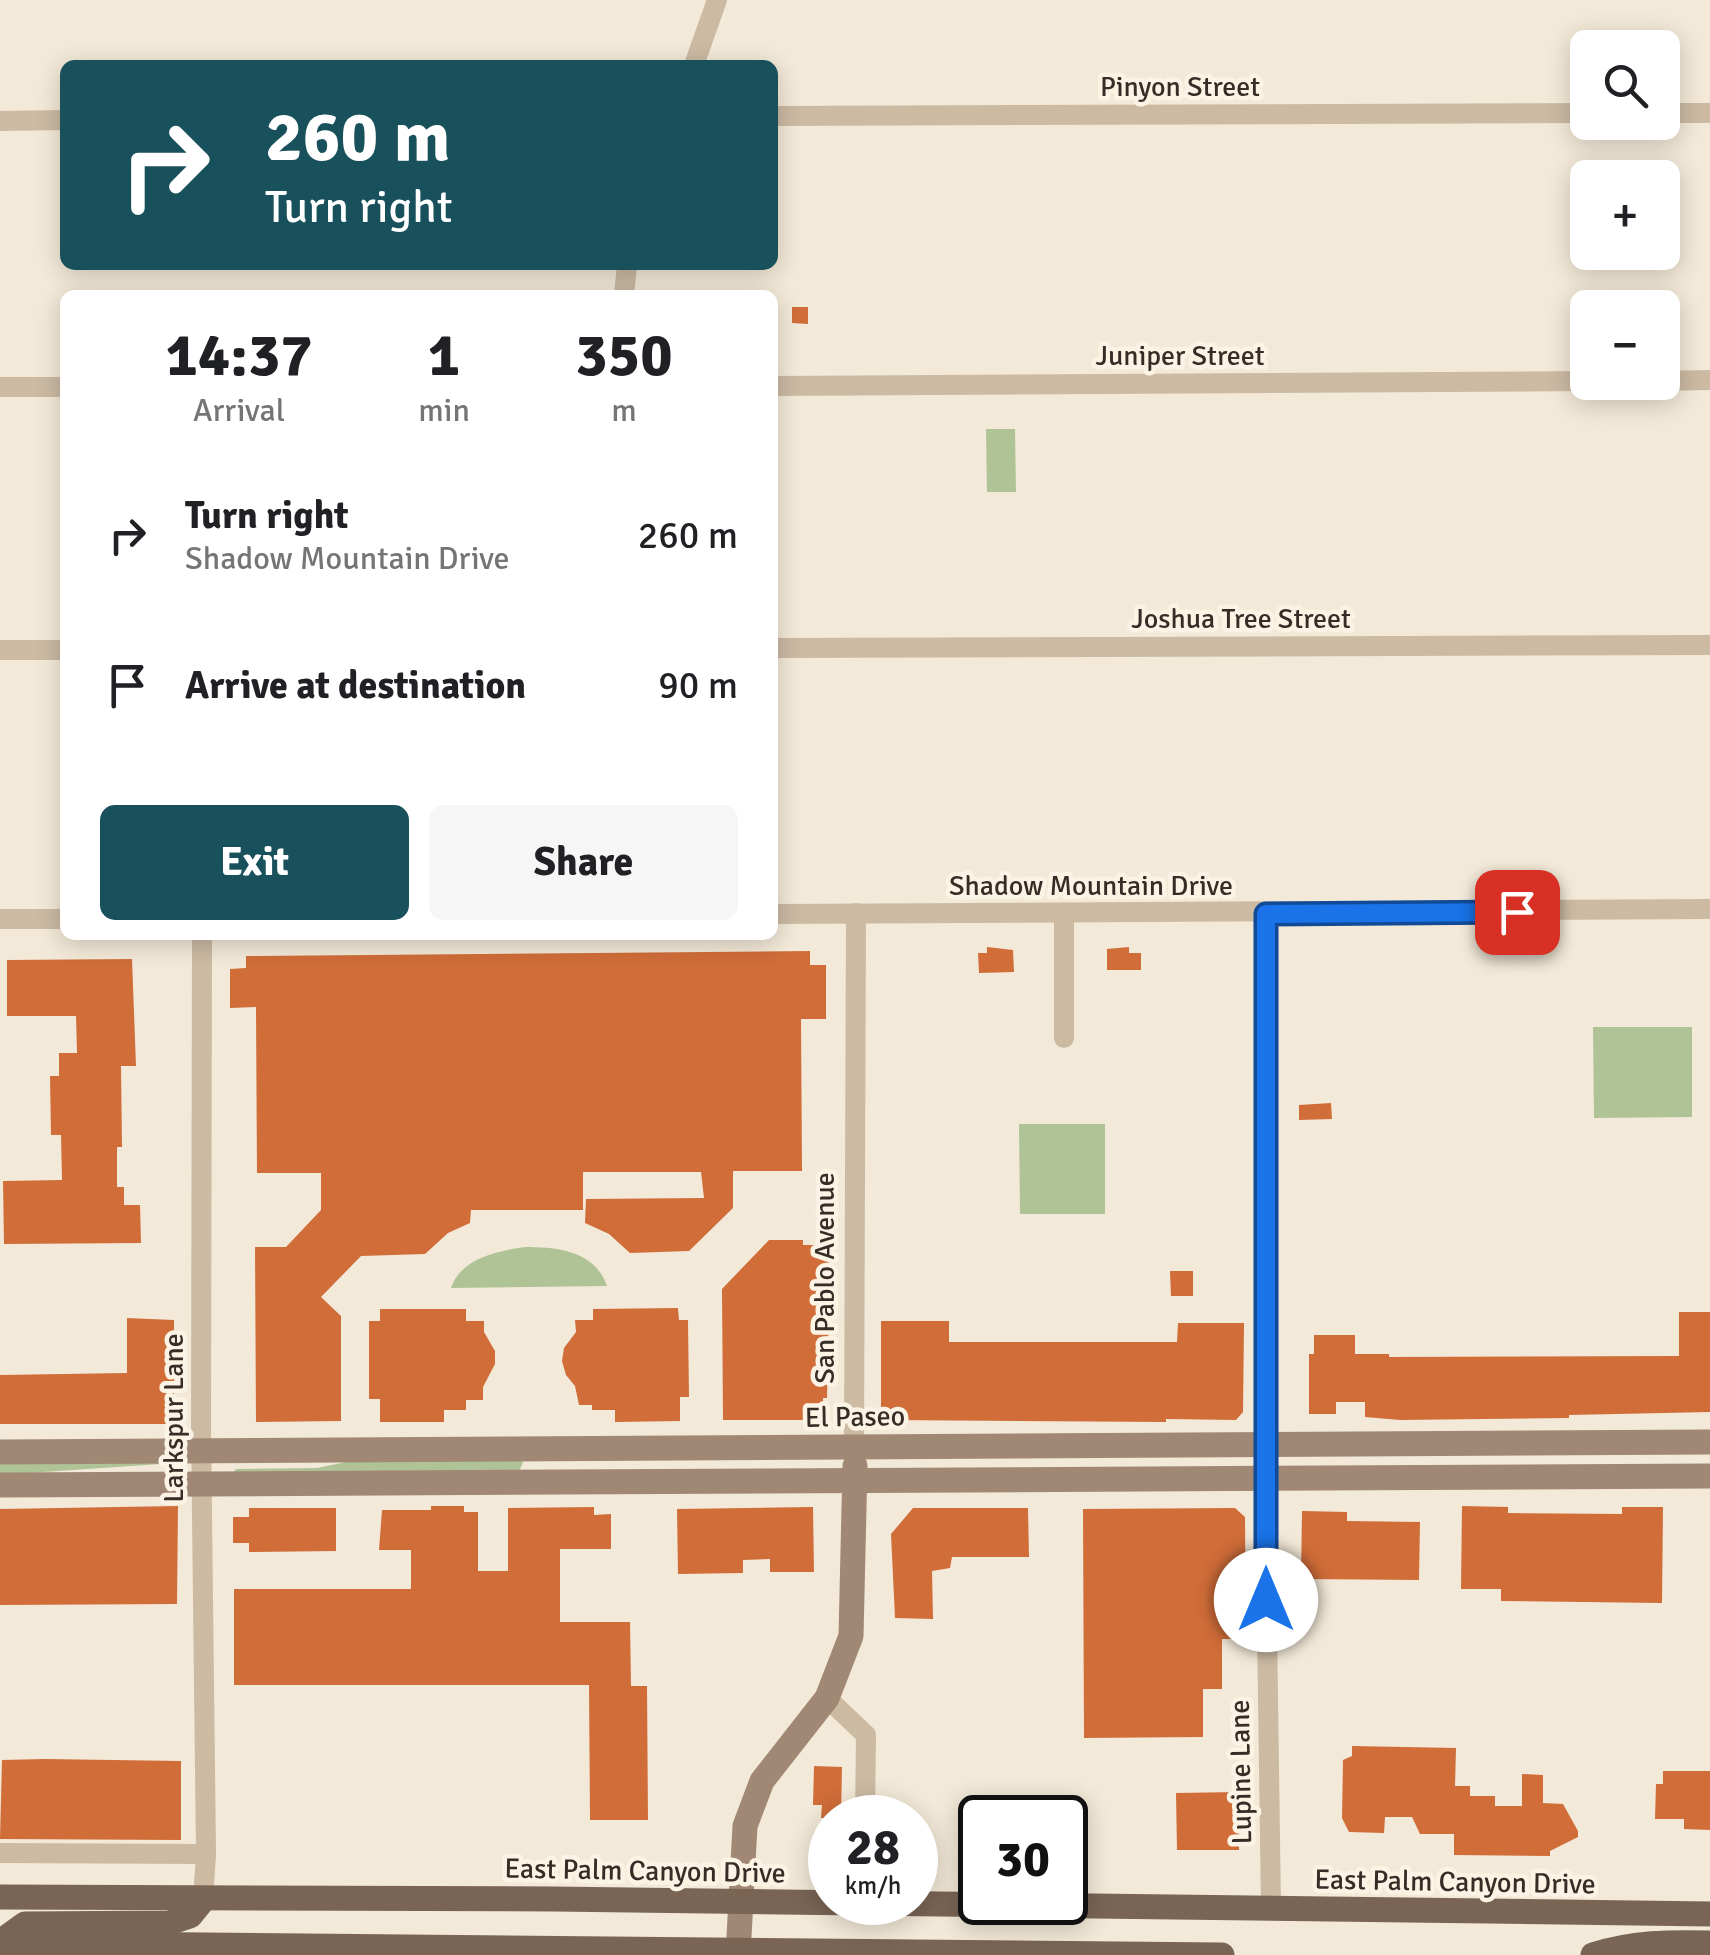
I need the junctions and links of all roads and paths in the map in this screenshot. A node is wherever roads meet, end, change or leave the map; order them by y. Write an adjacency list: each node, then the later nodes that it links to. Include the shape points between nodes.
1 (718, 0): 2 (street)
2 (696, 60)
3 (1570, 113): 6 (street, Pinyon Street)
4 (1680, 113): 5 (street)
5 (1710, 113)
6 (778, 116)
7 (60, 120): 8 (street)
8 (0, 121)
9 (1710, 380): 11 (street)
10 (1570, 381): 12 (street, Juniper Street)
11 (1680, 381)
12 (778, 386)
13 (0, 387): 14 (street)
14 (60, 387)
15 (1710, 645): 16 (street, Joshua Tree Street)
16 (778, 648)
17 (0, 650): 18 (street)
18 (60, 650)
19 (1710, 909): 23 (street, Shadow Mountain Drive)
20 (778, 914): 21 (street, Shadow Mountain Drive)
21 (856, 914): 22 (street, Shadow Mountain Drive); 30 (street, San Pablo Avenue)
22 (1064, 914): 23 (street, Shadow Mountain Drive); 27 (street)
23 (1266, 914): 29 (street, Lupine Lane)
24 (0, 919): 25 (street)
25 (60, 919)
26 (202, 940): 34 (street, Larkspur Lane)
27 (1064, 1038)
28 (1710, 1442): 29 (street, El Paseo)
29 (1265, 1445): 30 (street, El Paseo); 39 (street, Lupine Lane)
30 (854, 1448): 32 (street, El Paseo); 38 (street, San Pablo Avenue)
31 (526, 1449): 32 (street, El Paseo); 33 (street, El Paseo); 41 (street, via 537,1465)
32 (572, 1449): 40 (street, via 558,1464)
33 (375, 1450): 34 (street, El Paseo); 36 (street, via 323,1464)
34 (201, 1451): 35 (street, El Paseo); 42 (street, Larkspur Lane)
35 (0, 1452)
36 (226, 1464)
37 (1710, 1476): 39 (street)
38 (855, 1478): 39 (street); 40 (street); 44 (street, San Pablo Avenue, via 850,1636)
39 (1265, 1478): 51 (street, Lupine Lane)
40 (572, 1480): 41 (street)
41 (529, 1481): 42 (street)
42 (201, 1483): 43 (street); 47 (street, Larkspur Lane)
43 (0, 1485)
44 (827, 1698): 45 (street, via 866,1735); 50 (street, San Pablo Avenue, via 762,1780 744,1826)
45 (866, 1795)
46 (0, 1853): 47 (street)
47 (206, 1854): 49 (street, Larkspur Lane)
48 (0, 1897): 49 (main road, East Palm Canyon Drive)
49 (203, 1900): 50 (main road, East Palm Canyon Drive); 53 (main road, via 180,1920 25,1924)
50 (740, 1903): 51 (main road, East Palm Canyon Drive); 55 (street, San Pablo Avenue)
51 (1271, 1909): 52 (main road, East Palm Canyon Drive)
52 (1710, 1914)
53 (0, 1942): 55 (main road)
54 (1710, 1943): 59 (main road, via 1648,1942)
55 (740, 1954): 56 (main road)
56 (849, 1954): 57 (main road)
57 (1104, 1954): 58 (main road)
58 (1222, 1955)
59 (1593, 1955)

